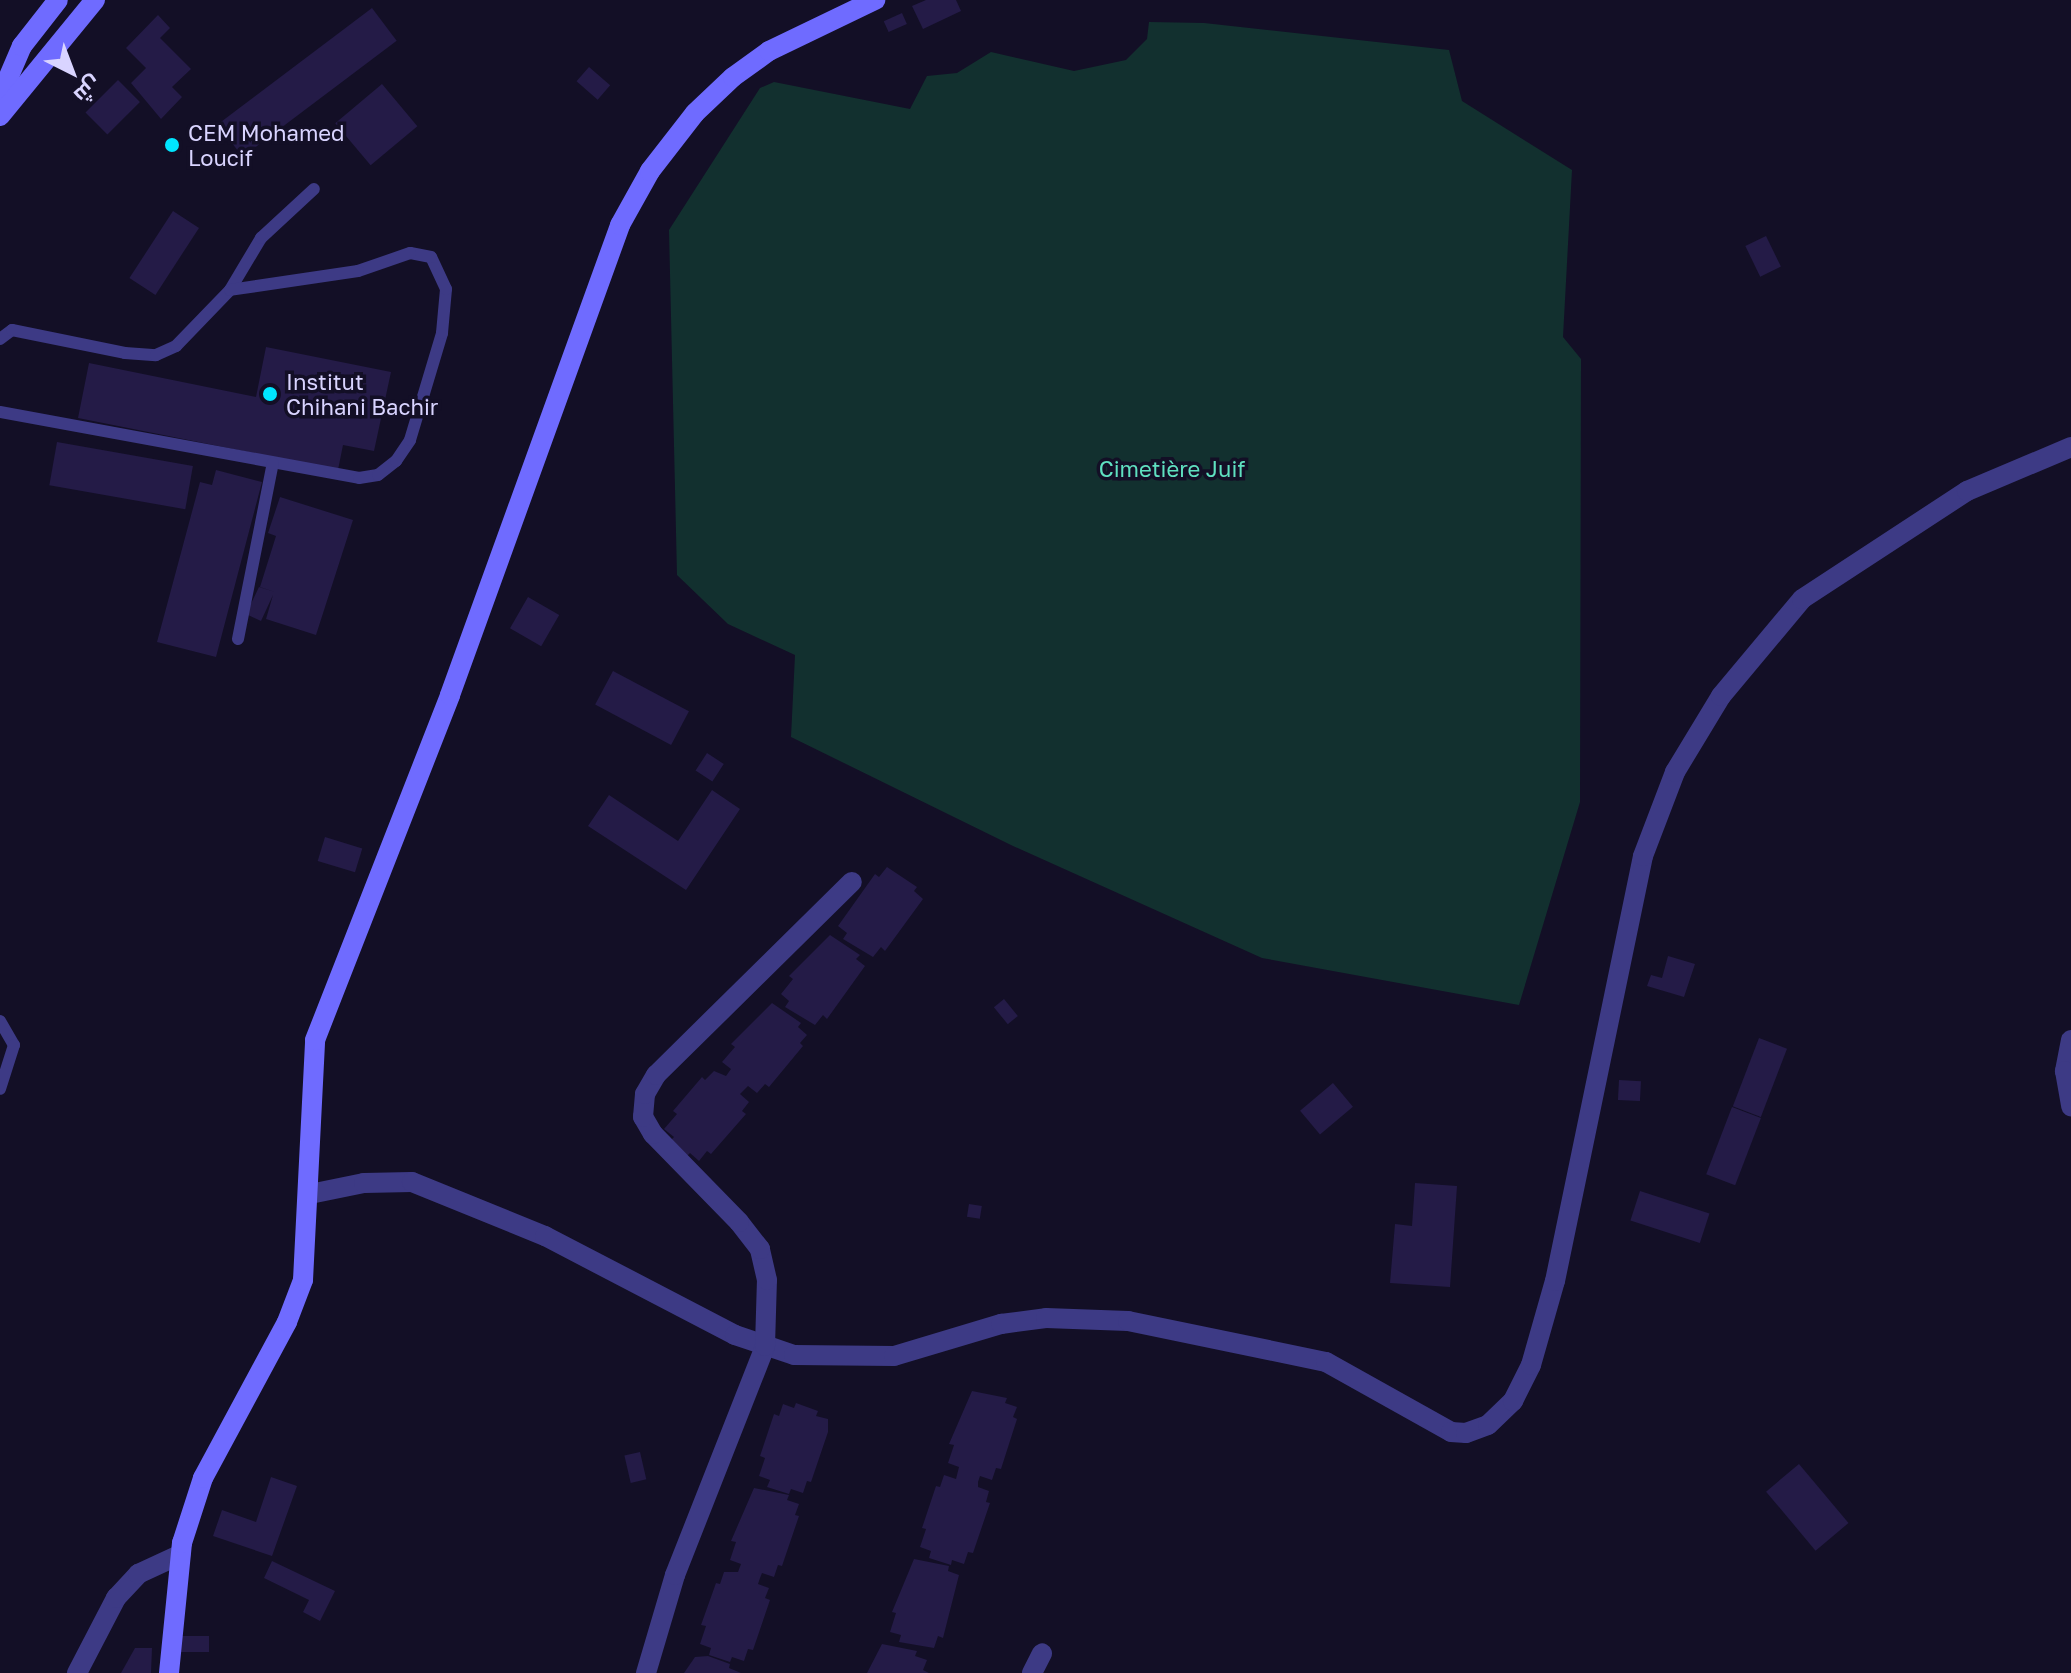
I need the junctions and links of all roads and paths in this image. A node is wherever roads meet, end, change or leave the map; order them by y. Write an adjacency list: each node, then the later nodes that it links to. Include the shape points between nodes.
1 (58, 0): 4 (main road)
2 (95, 0): 7 (main road)
3 (875, 0): 20 (main road, via 769,51 733,77 695,113 650,171 620,225 450,695 315,1040)
4 (22, 46): 5 (main road); 6 (main road)
5 (0, 55)
6 (0, 97)
7 (0, 116)
8 (314, 189): 9 (lane, via 250,252)
9 (230, 290): 10 (lane, via 176,346 156,355 12,330); 13 (lane, via 358,271 423,252 440,269 446,289 442,333 410,440 396,461 378,475 359,478)
10 (0, 339)
11 (0, 412): 13 (lane)
12 (2071, 447): 21 (street, via 1967,491 1802,599 1705,722 1675,772 1643,856 1591,1122 1531,1365 1513,1401 1488,1425 1451,1432 1326,1362 1128,1321 1046,1318 882,1356 794,1355)
13 (273, 463): 14 (lane)
14 (238, 639)
15 (852, 882): 21 (street, via 656,1075 645,1094 643,1117 653,1134 760,1249 767,1280)
16 (0, 1021): 18 (lane, via 14,1045)
17 (2071, 1040): 19 (street, via 2065,1071)
18 (0, 1089)
19 (2071, 1106)
20 (310, 1194): 21 (street, via 364,1183 412,1182 545,1236); 22 (main road, via 303,1280 287,1322 213,1455)
21 (765, 1346): 26 (street, via 675,1575)
22 (181, 1554): 24 (street, via 138,1574 116,1598); 25 (main road)
23 (1042, 1653): 27 (street)
24 (77, 1673)
25 (169, 1673)
26 (646, 1673)
27 (1032, 1673)

